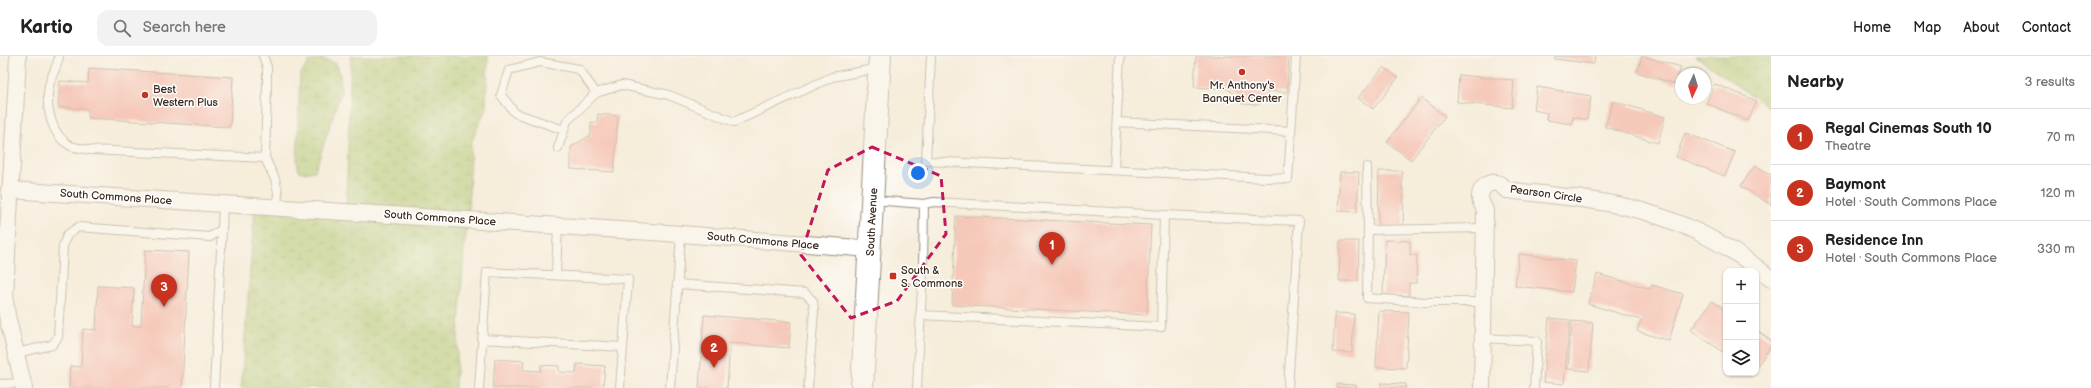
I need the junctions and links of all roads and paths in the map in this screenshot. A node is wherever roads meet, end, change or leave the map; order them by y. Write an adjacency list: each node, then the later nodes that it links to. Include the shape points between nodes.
1 (18, 56): 16 (street)
2 (59, 56): 13 (lane, via 49,86 48,106 56,133 72,146 90,150)
3 (263, 56): 13 (lane, via 267,68)
4 (931, 56): 15 (lane, via 926,161)
5 (1120, 56): 9 (lane)
6 (1296, 56): 11 (lane)
7 (880, 62): 8 (lane, via 832,77 734,122 661,93 622,85); 17 (main road, South Avenue)
8 (596, 93): 10 (lane, via 567,121); 10 (lane, via 578,69 540,62 509,70 502,95 515,114)
9 (1117, 122): 11 (lane); 15 (lane)
10 (564, 130): 12 (lane)
11 (1291, 131): 15 (lane, via 1288,180)
12 (558, 148)
13 (265, 158): 20 (lane, via 275,179 278,192)
14 (1368, 167): 25 (lane)
15 (1114, 170)
16 (9, 190): 18 (street, South Commons Place); 28 (street, via 10,216)
17 (873, 200): 19 (lane); 27 (main road, South Avenue)
18 (223, 204): 20 (street, South Commons Place); 24 (lane)
19 (924, 204): 21 (lane, via 934,202); 33 (lane)
20 (277, 208): 22 (street, South Commons Place)
21 (1164, 215): 33 (lane, via 1161,327); 47 (lane, via 1299,221)
22 (558, 226): 26 (street, South Commons Place); 29 (lane)
23 (1484, 228): 25 (lane); 30 (street, Pearson Circle, via 1485,211 1480,199 1481,192 1485,186 1493,182 1507,190 1601,202 1658,216 1722,246); 32 (street, Pearson Circle)
24 (222, 229): 37 (lane, via 210,237 78,227 67,235 64,246 58,337 52,345); 40 (lane)
25 (1368, 230): 32 (lane, via 1367,298)
26 (681, 234): 27 (street, South Commons Place); 31 (lane)
27 (870, 249): 45 (main road, South Avenue)
28 (3, 269): 37 (street, via 6,315)
29 (556, 275): 35 (lane, via 487,272); 36 (lane, via 628,279)
30 (1771, 279)
31 (677, 284): 43 (lane); 44 (lane, via 805,293 813,301 814,311)
32 (1483, 302): 34 (street, Pearson Circle)
33 (920, 315): 46 (lane)
34 (1483, 338): 48 (street, Pearson Circle); 49 (lane, via 1537,341)
35 (482, 339): 36 (lane); 41 (lane)
36 (623, 347): 42 (lane)
37 (16, 353): 39 (street)
38 (0, 384): 39 (lane)
39 (23, 385)
40 (214, 388)
41 (479, 388)
42 (620, 388)
43 (670, 388)
44 (808, 388)
45 (862, 388)
46 (916, 388)
47 (1288, 388)
48 (1482, 388)
49 (1534, 388)

